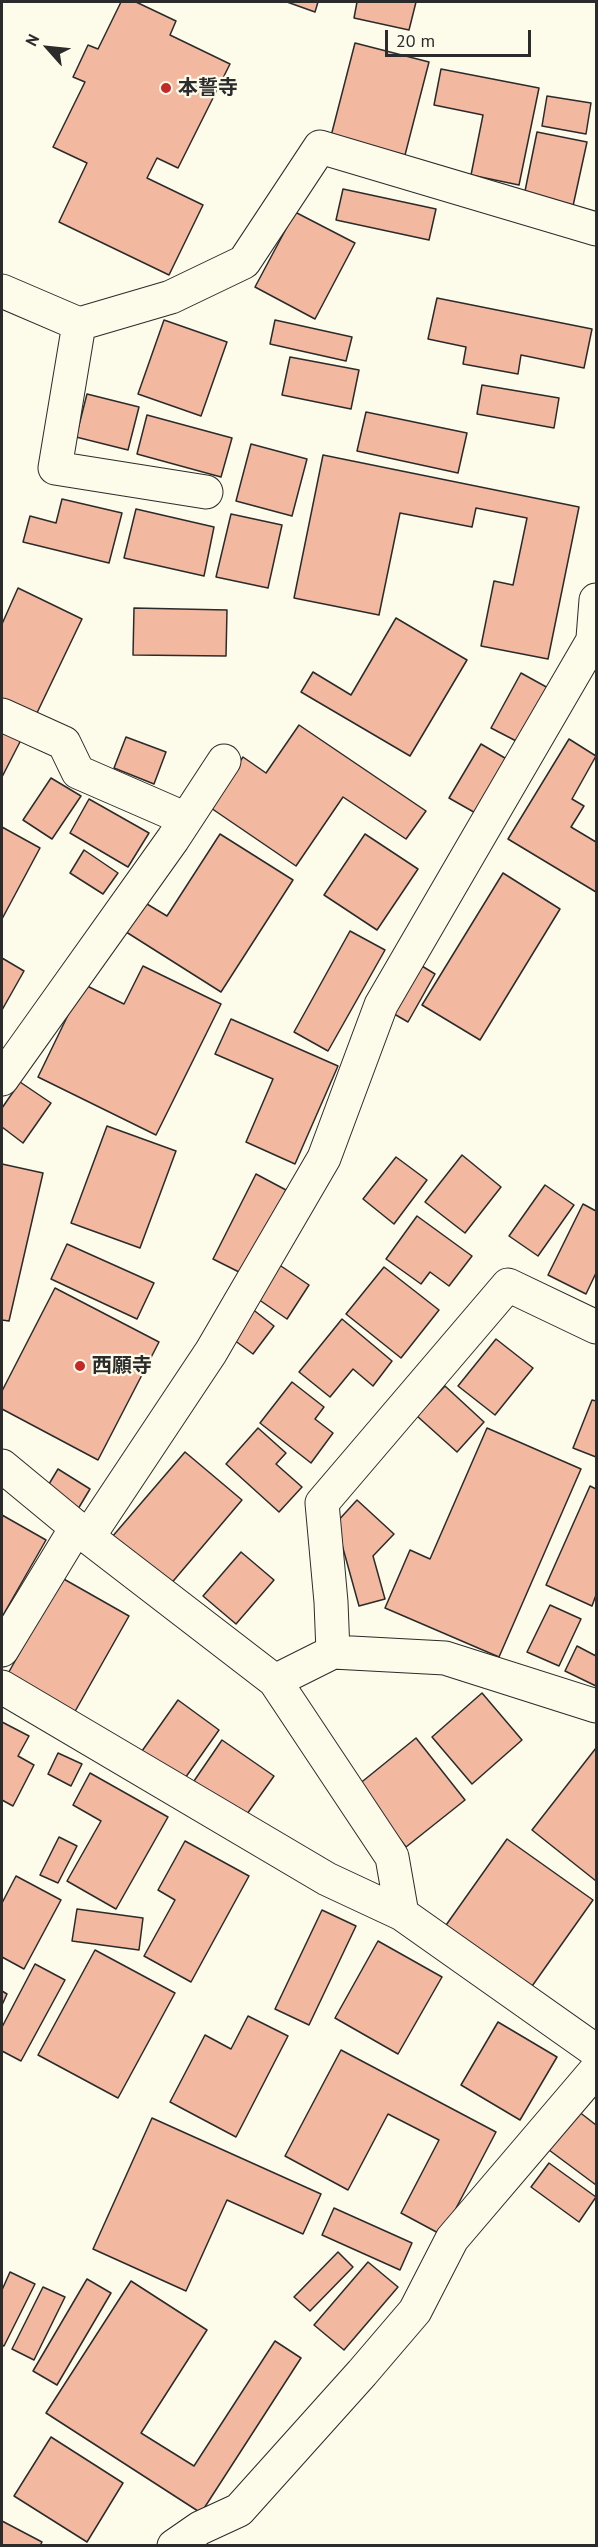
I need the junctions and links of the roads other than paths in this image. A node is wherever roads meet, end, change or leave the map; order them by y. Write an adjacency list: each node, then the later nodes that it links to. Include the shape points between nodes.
1 (597, 229): 3 (street, via 320,147 244,262 171,297)
2 (2, 291): 3 (street)
3 (79, 324): 4 (street, via 55,468)
4 (206, 492)
5 (597, 600): 6 (street)
6 (595, 636): 13 (street, via 381,1005 324,1158 211,1352)
7 (2, 716): 9 (street, via 64,743 78,772)
8 (224, 761): 9 (street)
9 (186, 819): 10 (street)
10 (2, 1079)
11 (597, 1327): 15 (street, via 508,1285 322,1503)
12 (2, 1466): 13 (street)
13 (82, 1533): 14 (street); 16 (street)
14 (2, 1650)
15 (333, 1652): 16 (street); 18 (street, via 445,1658)
16 (275, 1681): 19 (street, via 392,1857)
17 (2, 1687): 19 (street, via 327,1879)
18 (597, 1706)
19 (402, 1914): 20 (street)
20 (597, 2051)
21 (597, 2070): 22 (street, via 452,2239 415,2311 362,2373 239,2510 200,2528)
22 (174, 2546)

